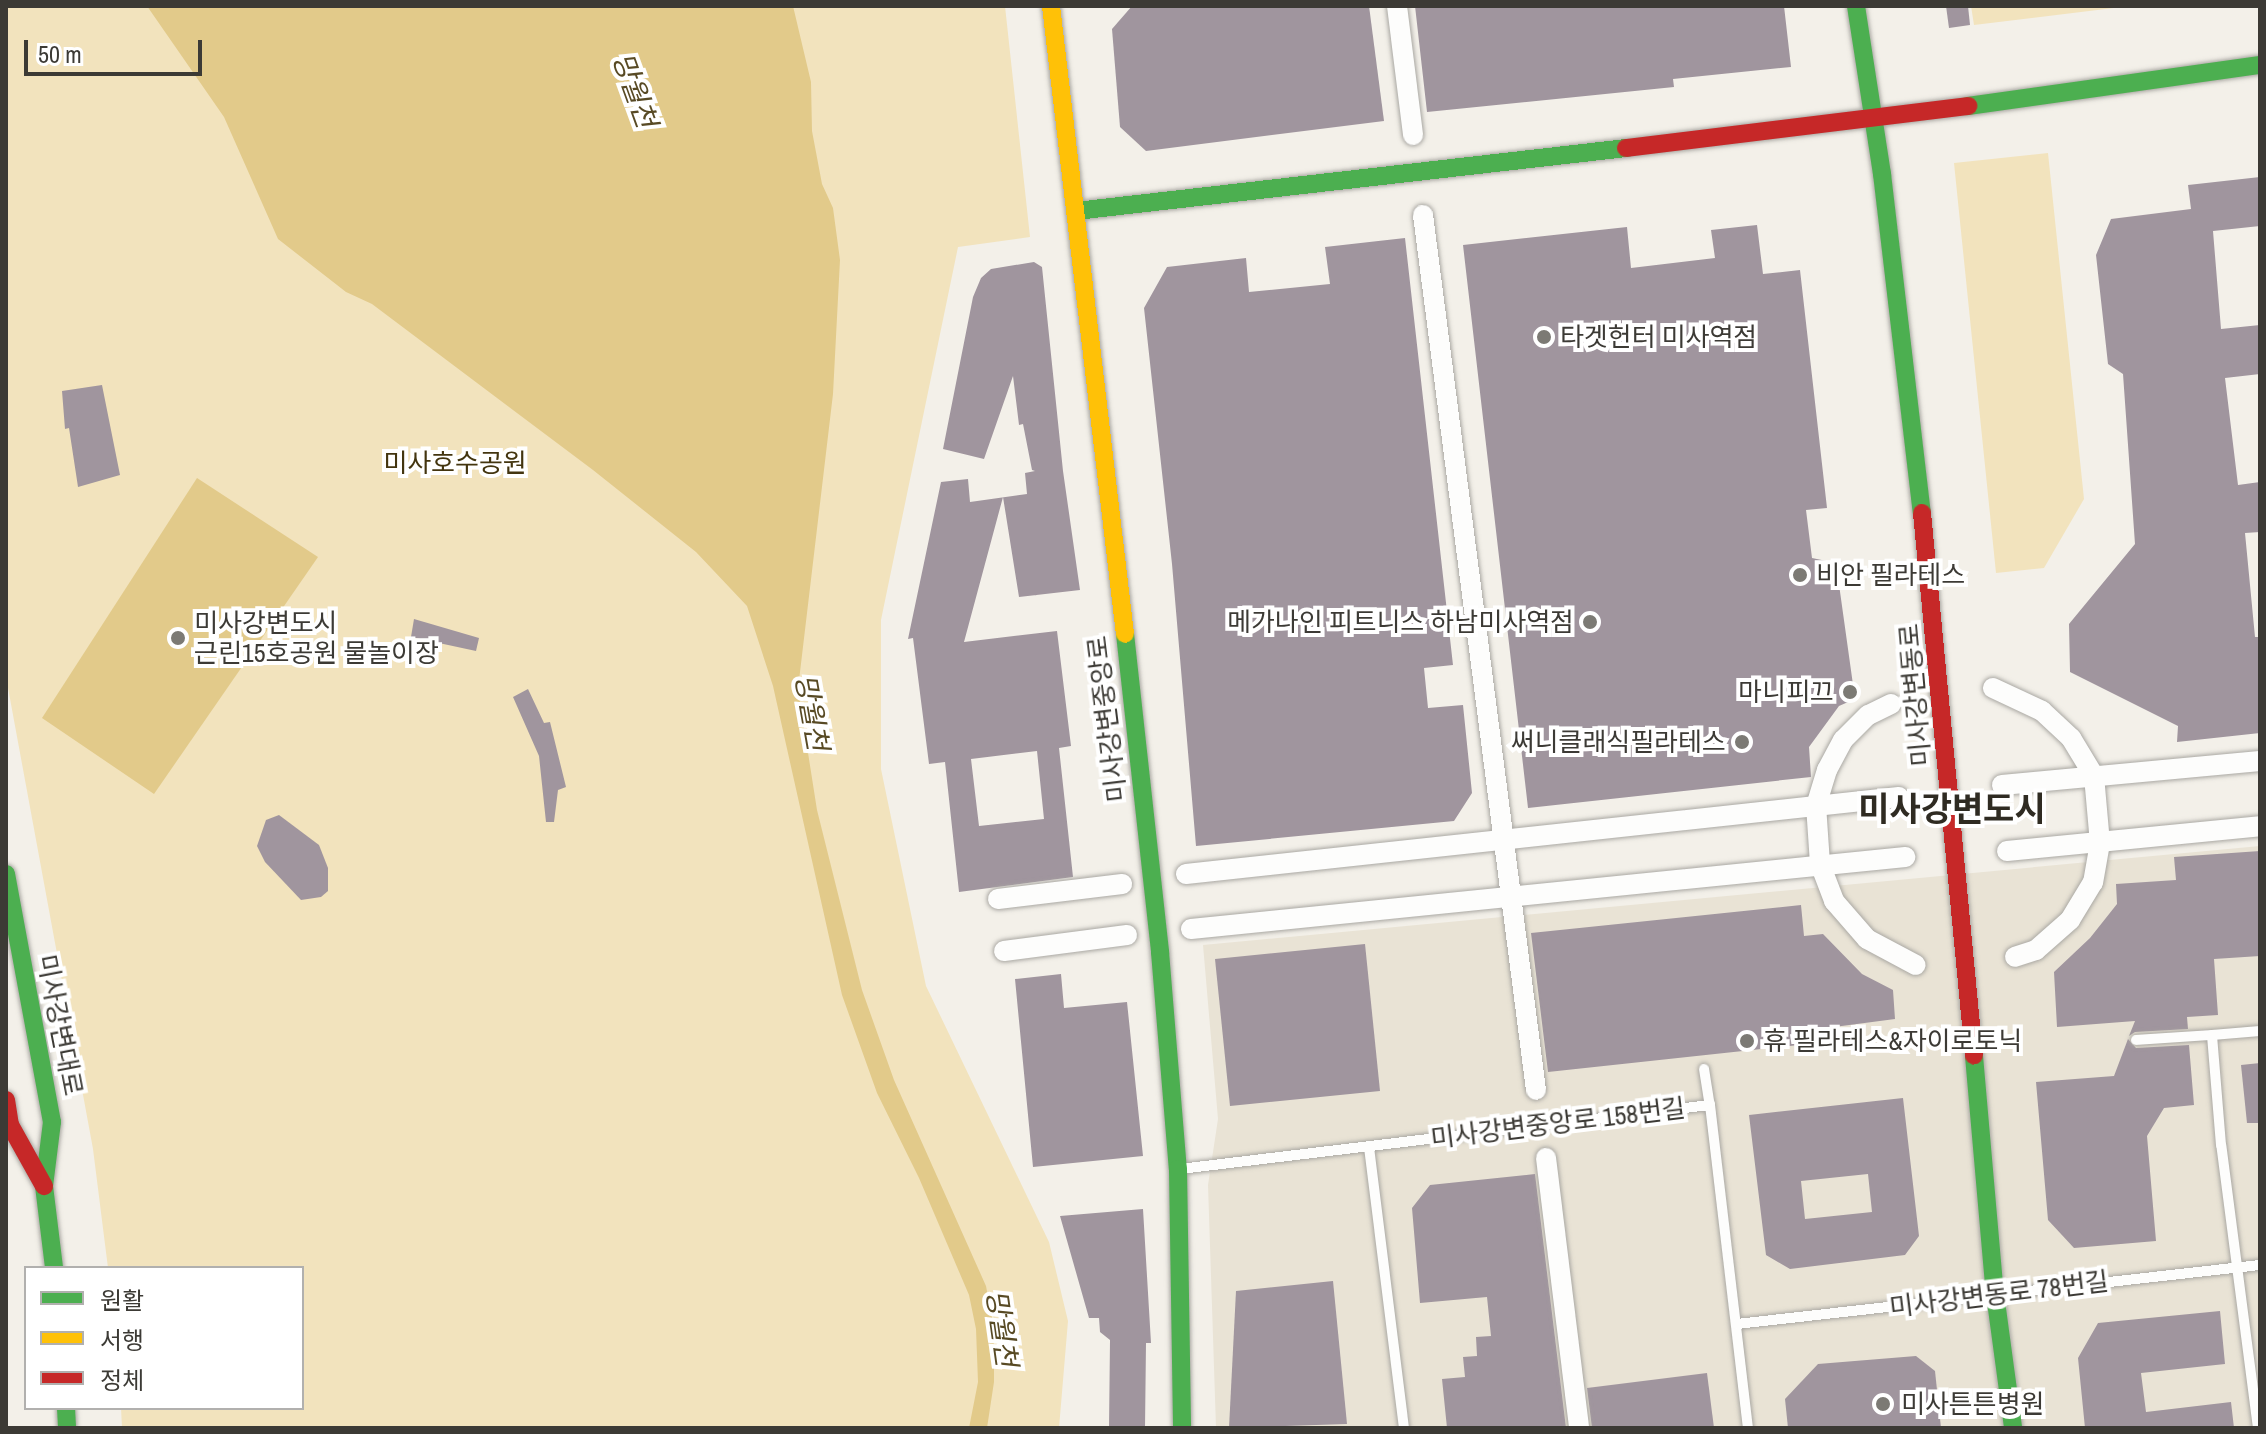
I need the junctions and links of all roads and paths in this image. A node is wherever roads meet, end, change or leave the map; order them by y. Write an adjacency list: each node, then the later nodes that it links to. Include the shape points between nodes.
1 (1051, 6): 7 (street, 미사강변중앙로)
2 (1397, 6): 6 (street)
3 (1856, 6): 5 (street, 미사강변동로)
4 (2260, 65): 5 (street)
5 (1874, 119): 7 (street); 46 (street, 미사강변동로, via 1934,618)
6 (1413, 135)
7 (1076, 211): 41 (street, 미사강변중앙로, via 1160,952)
8 (1423, 215): 17 (street)
9 (1993, 688): 12 (street, via 2042,711 2071,738)
10 (1891, 704): 15 (street, via 1868,715 1843,740)
11 (2260, 761): 12 (street)
12 (2094, 776): 13 (street); 18 (street)
13 (2002, 785)
14 (1899, 797): 15 (street)
15 (1816, 805): 17 (street); 21 (street)
16 (2260, 826): 18 (street)
17 (1503, 841): 23 (street); 25 (street)
18 (2100, 843): 19 (street); 30 (street, via 2093,882 2070,920 2036,950)
19 (2007, 851)
20 (1905, 857): 21 (street)
21 (1820, 864): 25 (street); 31 (street, via 1834,901 1867,939)
22 (6, 874): 42 (street, 미사강변대로, via 52,1122)
23 (1186, 874)
24 (1122, 884): 26 (street)
25 (1510, 895): 27 (street); 36 (street)
26 (998, 899)
27 (1191, 929)
28 (1127, 935): 29 (street)
29 (1004, 951)
30 (2015, 957)
31 (1916, 965)
32 (2260, 1031): 33 (lane)
33 (2212, 1035): 34 (lane); 45 (lane)
34 (2136, 1040)
35 (1704, 1069): 38 (lane)
36 (1536, 1090)
37 (6, 1100): 42 (street, 미사강변대로, via 10,1125)
38 (1710, 1105): 39 (lane, 미사강변중앙로 158번길); 47 (lane, 미사강변중앙로 158번길)
39 (1369, 1147): 41 (lane, 미사강변중앙로 158번길); 49 (lane)
40 (1546, 1158): 50 (street)
41 (1178, 1169): 48 (street, 미사강변중앙로)
42 (44, 1186): 44 (street, 미사강변대로)
43 (2260, 1265): 45 (lane, 미사강변동로 78번길)
44 (54, 1266)
45 (2237, 1268): 46 (lane, 미사강변동로 78번길); 53 (lane)
46 (1995, 1294): 47 (lane, 미사강변동로 78번길); 52 (street, 미사강변동로)
47 (1737, 1324): 51 (lane, 미사강변중앙로 158번길)
48 (1182, 1428)
49 (1404, 1428)
50 (1579, 1428)
51 (1748, 1428)
52 (2013, 1428)
53 (2258, 1428)

